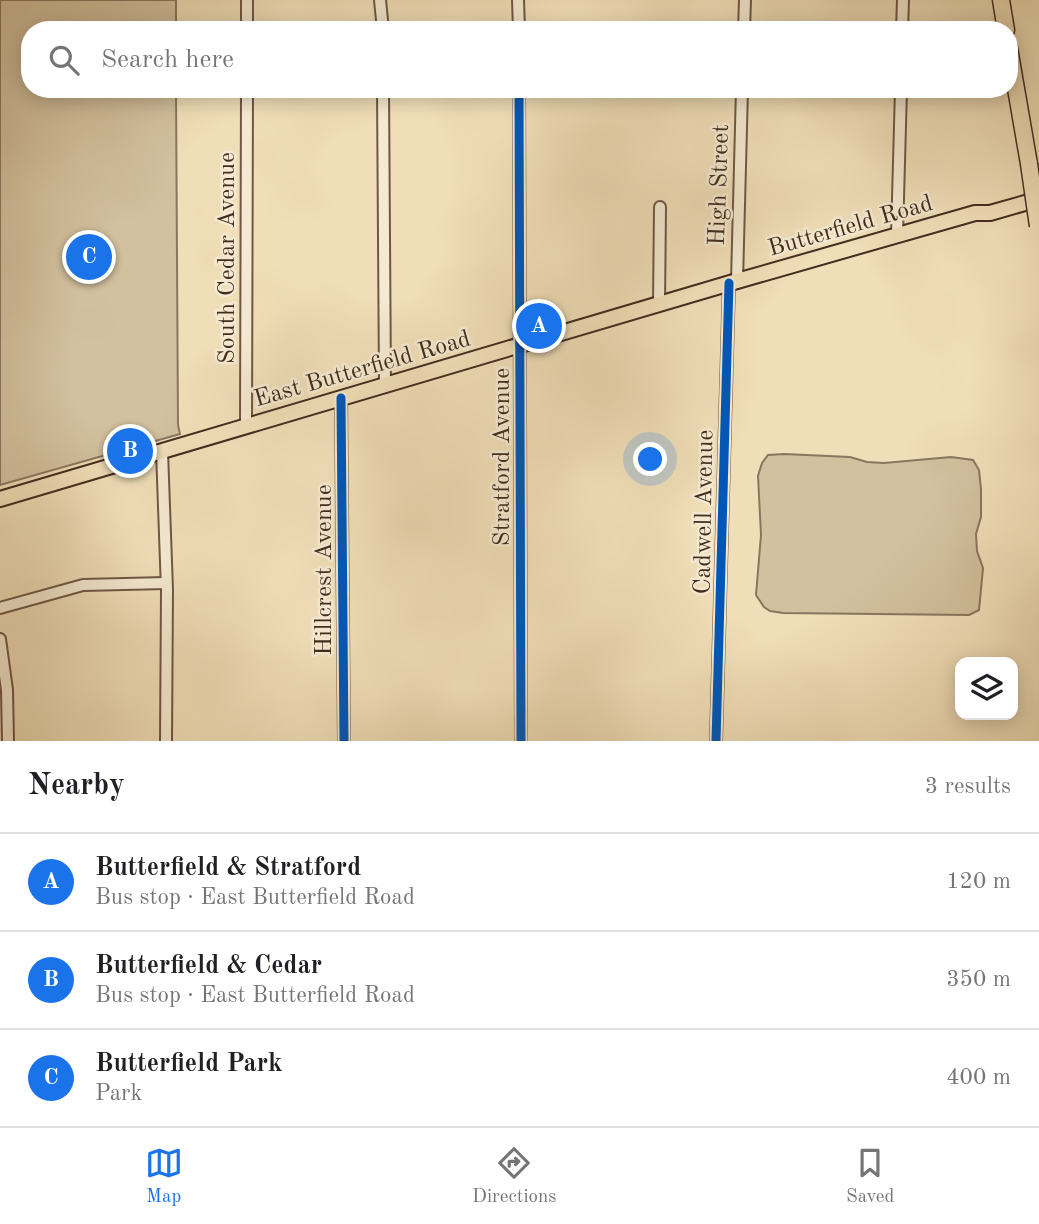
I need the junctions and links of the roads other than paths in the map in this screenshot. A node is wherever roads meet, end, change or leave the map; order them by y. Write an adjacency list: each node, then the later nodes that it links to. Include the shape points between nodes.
1 (247, 0): 7 (street)
2 (380, 0): 8 (street)
3 (519, 0): 9 (street)
4 (745, 0): 10 (street)
5 (903, 0): 11 (street)
6 (1001, 0): 12 (highway)
7 (247, 21)
8 (382, 21)
9 (519, 21)
10 (744, 21)
11 (902, 21)
12 (1004, 21)
13 (247, 98): 31 (street, South Cedar Avenue)
14 (383, 98): 29 (street)
15 (519, 98): 28 (street, Stratford Avenue)
16 (742, 98): 26 (street, High Street)
17 (901, 98): 25 (street)
18 (1018, 98): 23 (highway, bridge)
19 (1039, 190): 22 (main road, Butterfield Road)
20 (1039, 199): 22 (main road, Butterfield Road)
21 (660, 206): 27 (street)
22 (975, 213): 25 (main road, Butterfield Road)
23 (1038, 226): 24 (highway)
24 (1039, 232)
25 (897, 235): 26 (main road, Butterfield Road)
26 (733, 282): 27 (main road, East Butterfield Road); 41 (street, Cadwell Avenue)
27 (659, 304): 28 (main road, East Butterfield Road)
28 (520, 345): 29 (main road, East Butterfield Road); 40 (street, Stratford Avenue)
29 (385, 385): 30 (main road, East Butterfield Road)
30 (341, 398): 31 (main road, East Butterfield Road); 39 (street, Hillcrest Avenue)
31 (246, 426): 32 (main road, East Butterfield Road)
32 (162, 451): 33 (main road, East Butterfield Road); 34 (street)
33 (0, 499)
34 (166, 583): 35 (street, via 83,585); 38 (street)
35 (0, 608)
36 (0, 639): 37 (street, via 8,690)
37 (8, 741)
38 (166, 741)
39 (344, 741)
40 (521, 741)
41 (716, 741)

